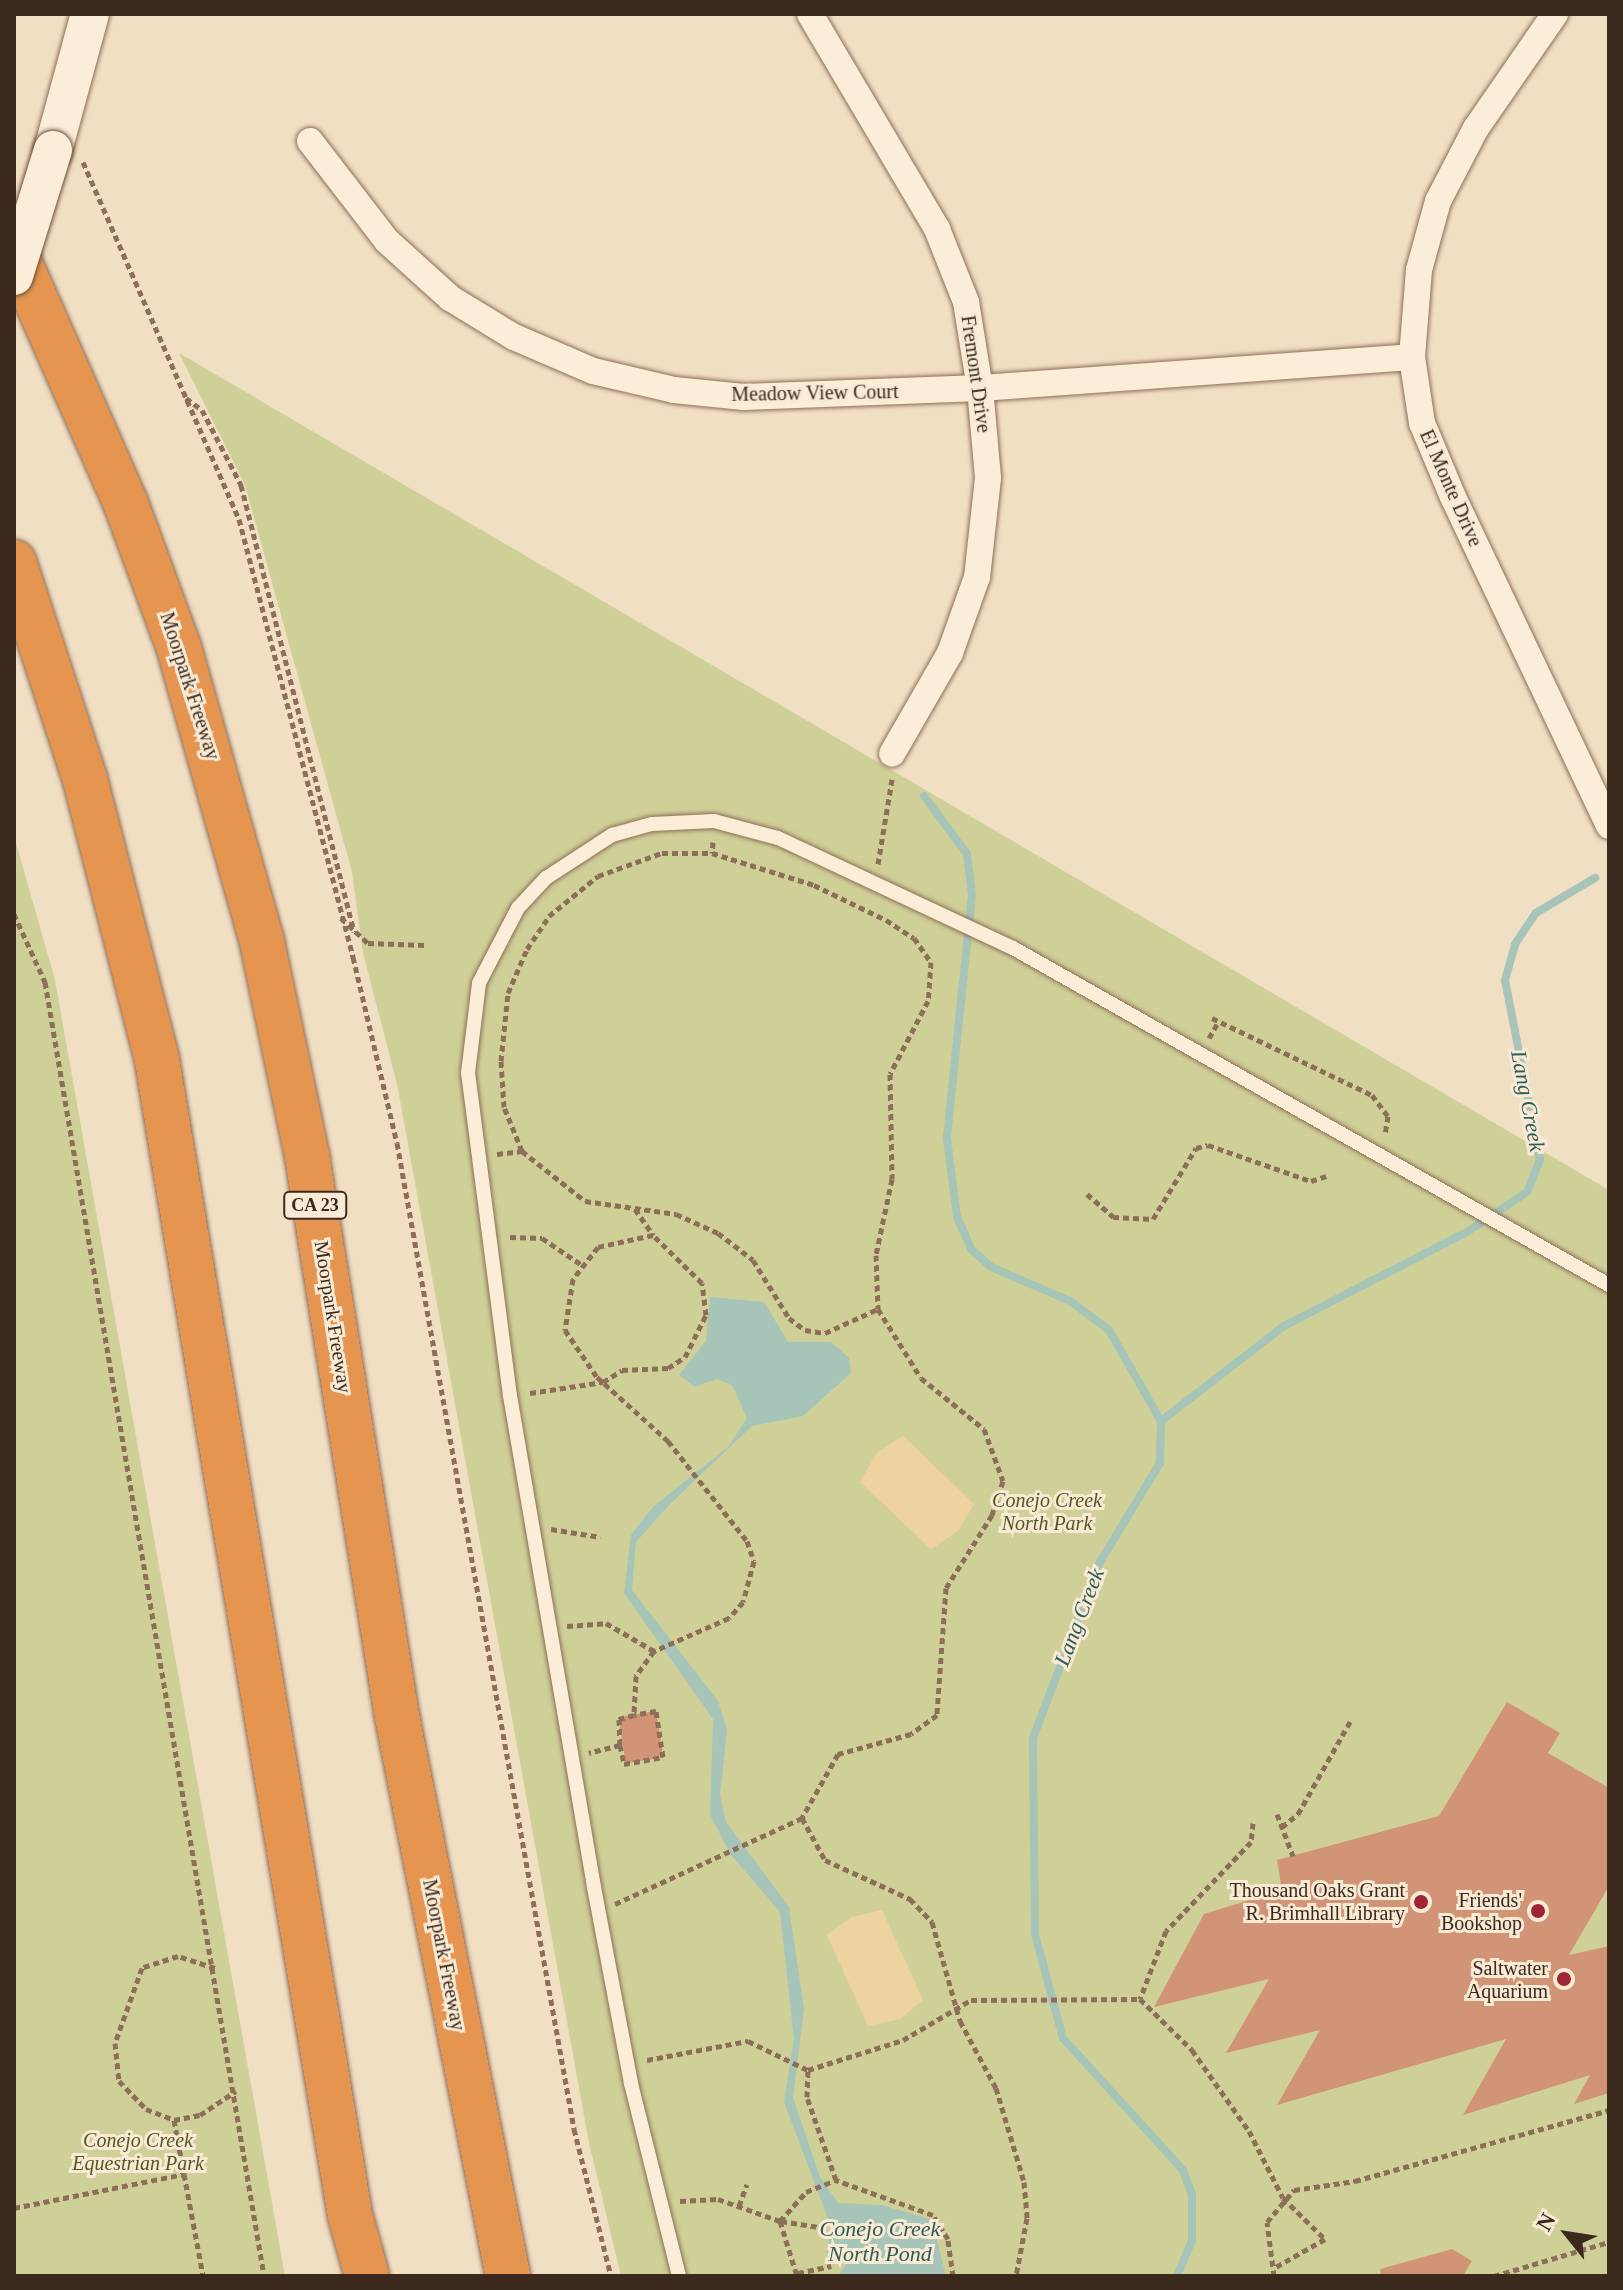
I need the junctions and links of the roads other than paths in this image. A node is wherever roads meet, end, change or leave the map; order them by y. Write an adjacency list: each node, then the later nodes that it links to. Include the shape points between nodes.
1 (90, 14): 6 (street, bridge, via 67,152)
2 (810, 14): 8 (street, Fremont Drive, via 937,229 966,302)
3 (1544, 18): 7 (street, El Monte Drive, via 1438,201 1419,270)
4 (310, 141): 8 (street, Meadow View Court, via 387,241 450,298 514,337 593,371 744,397)
5 (14, 250): 13 (highway, Moorpark Freeway / CA 23, via 126,504 179,648 262,942 307,1156 397,1716)
6 (14, 276)
7 (1412, 357): 8 (street, Meadow View Court); 11 (street, El Monte Drive, via 1422,423 1453,497)
8 (980, 388): 10 (street, Fremont Drive, via 988,478 977,577 950,653)
9 (14, 562): 14 (highway, via 85,779 157,1060)
10 (892, 754)
11 (1609, 826)
12 (1609, 1285): 19 (lane, via 1013,948 876,879 778,838 714,821 612,835 546,878 518,908 471,1010 468,1073 510,1396 549,1630 627,2064)
13 (491, 2194): 17 (highway, Moorpark Freeway / CA 23); 18 (highway)
14 (350, 2215): 15 (highway); 16 (highway)
15 (357, 2276)
16 (367, 2276)
17 (508, 2276)
18 (523, 2276)
19 (679, 2276)

